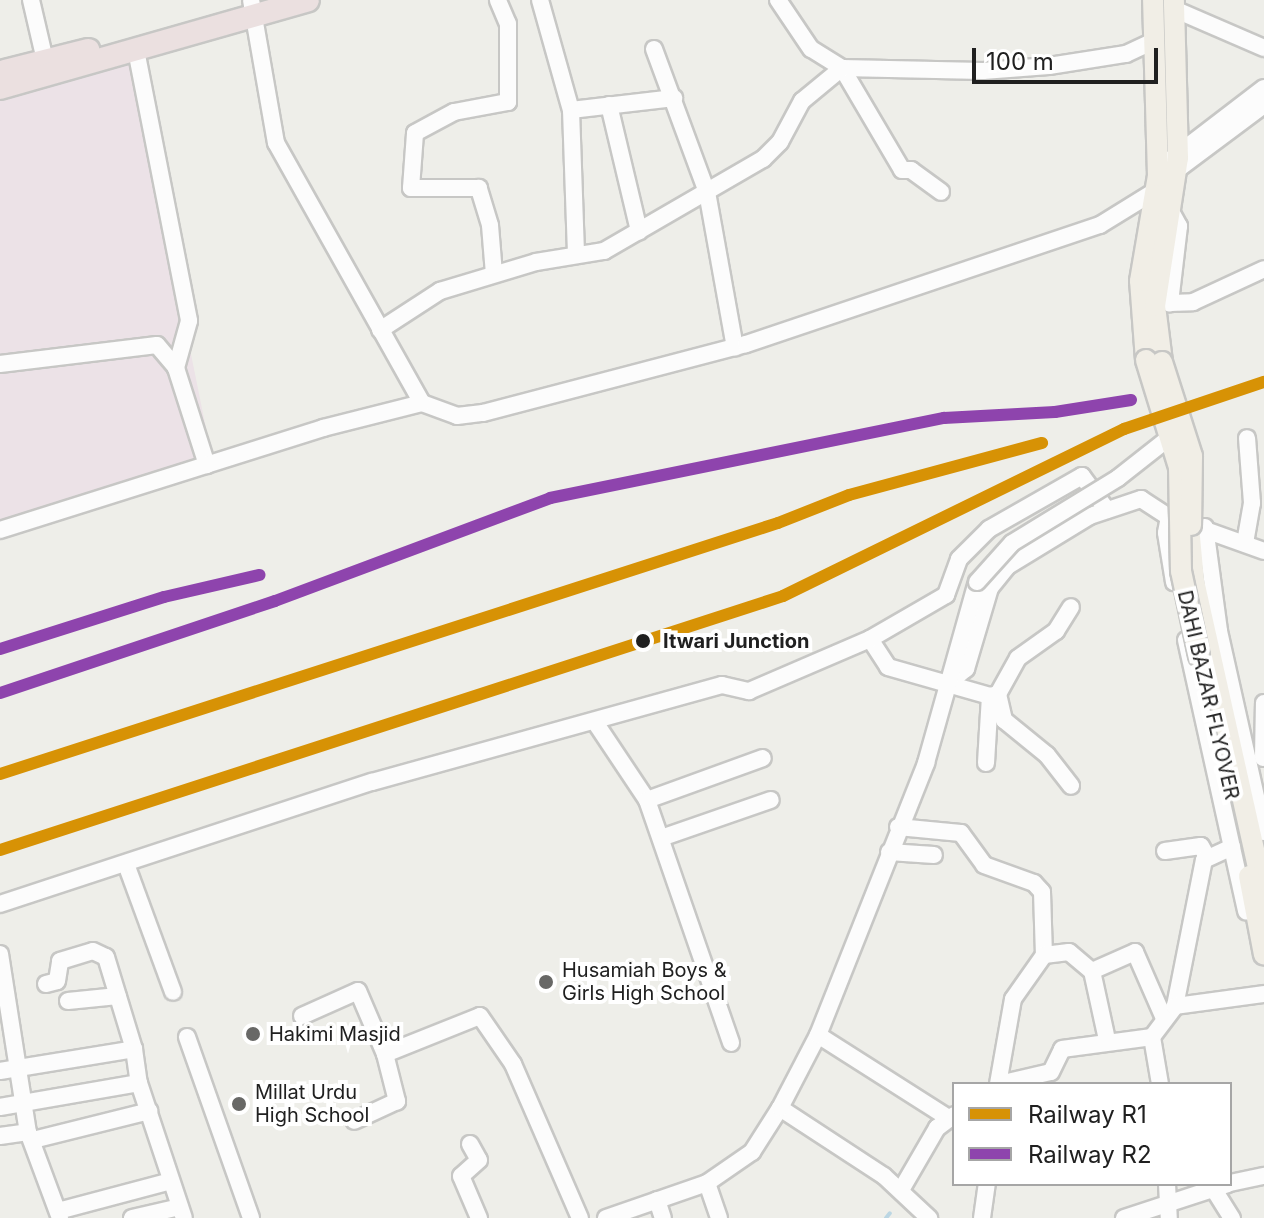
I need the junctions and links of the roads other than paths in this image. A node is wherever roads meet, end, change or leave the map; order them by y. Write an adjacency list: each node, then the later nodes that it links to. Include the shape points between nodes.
1 (31, 0): 13 (street)
2 (308, 0): 7 (highway)
3 (498, 0): 28 (street, via 508,24 508,102 454,112 415,133 411,188 479,188 490,225)
4 (540, 0): 20 (street)
5 (778, 0): 14 (street, via 811,49)
6 (1153, 0): 9 (main road)
7 (255, 5): 12 (highway); 13 (highway); 29 (street, via 276,143)
8 (1174, 5): 10 (street); 21 (main road)
9 (1156, 40): 14 (street, via 1126,54 1049,66 983,71); 21 (main road)
10 (1264, 48)
11 (654, 49): 17 (street)
12 (136, 50): 15 (highway); 32 (street, via 189,321)
13 (45, 60): 15 (highway)
14 (842, 68): 22 (street, via 802,101 780,142 763,159); 23 (street, via 902,170 911,170)
15 (8, 78)
16 (1264, 88): 21 (street)
17 (674, 98): 18 (street); 22 (street)
18 (609, 105): 20 (street); 25 (street)
19 (1264, 105): 21 (street)
20 (571, 110): 26 (street)
21 (1165, 172): 24 (main road, DAHI BAZAR FLYOVER); 30 (street, via 1100,225)
22 (707, 192): 25 (street); 30 (street)
23 (941, 192)
24 (1162, 217): 27 (street, via 1179,226 1170,303 1193,302); 34 (main road, DAHI BAZAR FLYOVER, bridge, via 1139,300 1146,360)
25 (639, 231): 26 (street, via 604,251)
26 (576, 255): 28 (street)
27 (1264, 269)
28 (494, 274): 29 (street, via 440,291)
29 (380, 330): 33 (street)
30 (735, 347): 33 (street, via 483,413 457,416)
31 (0, 364): 32 (street, via 157,345)
32 (176, 368): 36 (street)
33 (422, 403): 36 (street)
34 (1176, 431): 45 (street, bridge, via 1118,478 991,561 977,582); 64 (main road, DAHI BAZAR FLYOVER, bridge, via 1193,472 1194,581); 66 (main road, DAHI BAZAR FLYOVER, bridge, via 1181,571)
35 (1247, 438): 41 (street, via 1252,503)
36 (207, 465): 40 (street)
37 (1107, 510): 38 (street, via 1141,499); 44 (street, via 1082,476 989,529 959,559 946,595); 45 (street, via 1064,528 1008,566 990,588 966,669)
38 (1169, 517): 39 (street); 58 (street, via 1166,533 1175,590)
39 (1205, 527): 41 (street); 50 (street, via 1219,631)
40 (0, 530)
41 (1245, 543): 42 (street)
42 (1264, 551)
43 (1071, 607): 46 (street, via 1056,631 1018,658)
44 (870, 639): 45 (street, via 888,667); 48 (street, via 749,691 722,685)
45 (946, 685): 46 (street); 55 (street, via 926,763)
46 (994, 695): 51 (street); 52 (street, via 1004,720 1047,755)
47 (1264, 703): 50 (street)
48 (595, 722): 53 (street); 63 (street, via 372,782)
49 (763, 758): 53 (street)
50 (1258, 758): 56 (street)
51 (986, 763)
52 (1071, 786)
53 (647, 800): 57 (street)
54 (771, 800): 57 (street)
55 (898, 827): 60 (street); 68 (street, via 961,833 984,865 1034,883 1042,892)
56 (1264, 832)
57 (661, 838): 81 (street)
58 (1232, 847): 62 (street); 66 (street, via 1249,925)
59 (1165, 851): 62 (street, via 1201,846)
60 (889, 852): 61 (street); 77 (street)
61 (934, 855)
62 (1207, 857): 75 (street)
63 (126, 864): 65 (street); 71 (street)
64 (1264, 893)
65 (0, 904)
66 (1263, 947)
67 (0, 954): 84 (street)
68 (1044, 955): 69 (street, via 1069,952); 86 (street, via 1013,999)
69 (1092, 971): 75 (street, via 1135,952); 80 (street)
70 (46, 984): 73 (street, via 57,981 60,961 100,951)
71 (173, 992)
72 (1264, 994): 75 (street)
73 (118, 996): 74 (street); 82 (street)
74 (68, 1001)
75 (1169, 1011): 79 (street)
76 (302, 1016): 83 (street, via 358,991)
77 (818, 1035): 92 (street); 94 (street)
78 (187, 1037): 113 (street)
79 (1152, 1037): 80 (street); 88 (street)
80 (1107, 1040): 87 (street, via 1062,1049 1051,1072)
81 (731, 1043)
82 (134, 1049): 84 (street); 89 (street)
83 (385, 1054): 95 (street, via 397,1101); 115 (street, via 480,1016 513,1064)
84 (17, 1068): 85 (street); 90 (street)
85 (0, 1071)
86 (999, 1079): 87 (street)
87 (1038, 1080)
88 (1160, 1082)
89 (139, 1083): 90 (street); 93 (street)
90 (25, 1104): 91 (street); 97 (street)
91 (0, 1107)
92 (780, 1108): 101 (street, via 752,1152); 107 (street)
93 (149, 1111): 97 (street); 100 (street)
94 (952, 1117): 107 (street, via 937,1128)
95 (354, 1121)
96 (0, 1136): 97 (street)
97 (31, 1136): 111 (street)
98 (470, 1144): 114 (street, via 479,1160 461,1176)
99 (1264, 1176): 102 (street)
100 (171, 1181): 110 (street); 111 (street)
101 (707, 1183): 108 (street); 118 (street)
102 (1232, 1183)
103 (987, 1186): 120 (street)
104 (1167, 1186): 109 (street)
105 (1222, 1186): 109 (street)
106 (1224, 1186): 122 (street)
107 (901, 1190): 119 (street)
108 (657, 1200): 116 (street); 117 (street)
109 (1168, 1210): 121 (street)
110 (182, 1212): 112 (street)
111 (59, 1214)
112 (132, 1218)
113 (251, 1218)
114 (479, 1218)
115 (580, 1218)
116 (606, 1218)
117 (663, 1218)
118 (719, 1218)
119 (929, 1218)
120 (982, 1218)
121 (1124, 1218)
122 (1232, 1218)

